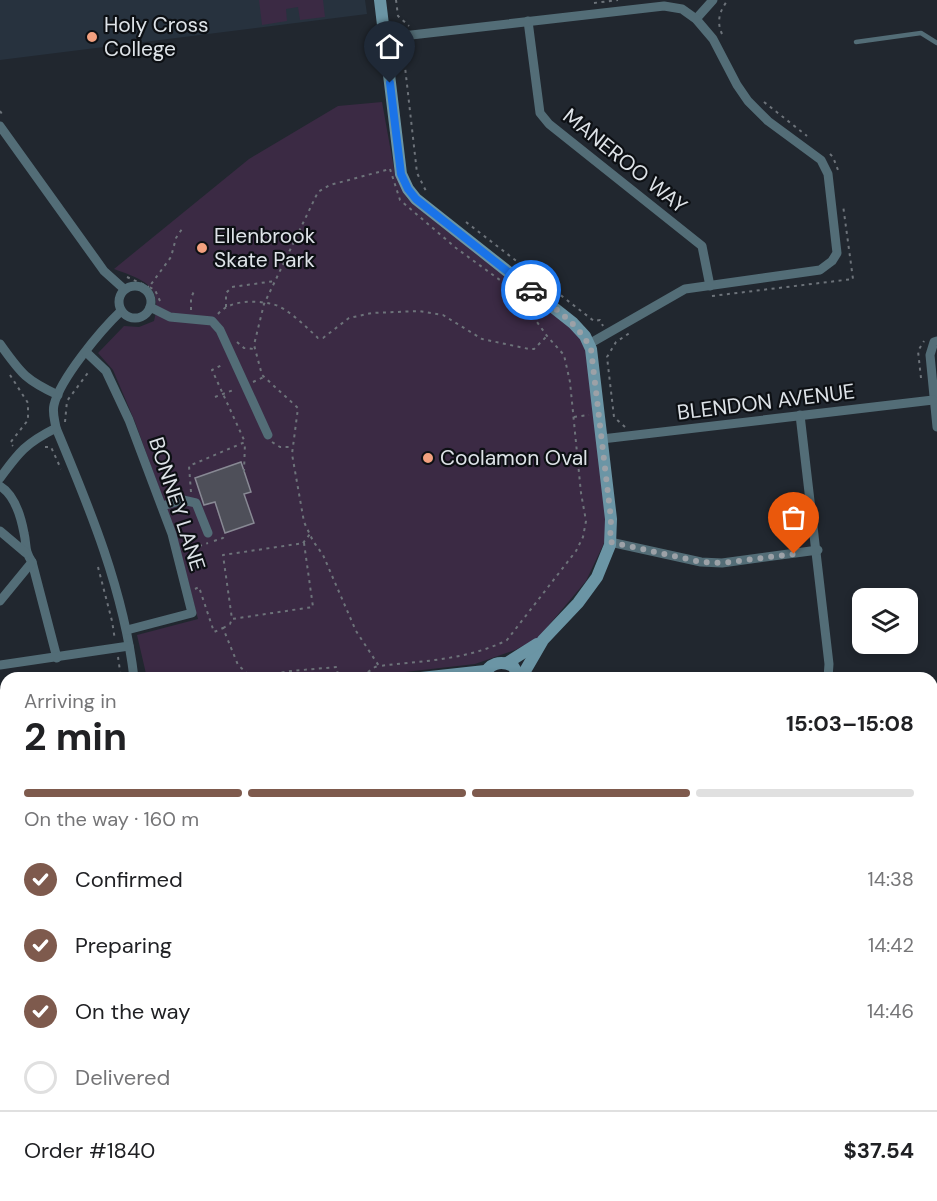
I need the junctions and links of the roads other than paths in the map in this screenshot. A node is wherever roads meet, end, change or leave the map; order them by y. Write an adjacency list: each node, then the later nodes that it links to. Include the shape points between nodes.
1 (380, 0): 5 (street)
2 (713, 0): 3 (street)
3 (696, 19): 4 (street, via 682,9 664,6); 9 (street, via 713,39 748,101 821,160 828,174 837,253 820,270)
4 (528, 21): 5 (street); 9 (street, MANEROO WAY, via 540,113 702,246)
5 (385, 38): 15 (street, via 401,174 408,189 573,323)
6 (856, 42): 7 (lane, via 921,33)
7 (937, 43)
8 (0, 126): 10 (street, via 104,271)
9 (710, 285): 15 (street, via 685,289)
10 (124, 289): 11 (street, via 134,285 144,288 150,297); 12 (street, via 119,297)
11 (150, 308): 12 (street, via 139,317 129,317); 22 (street, via 170,317 212,321 220,330)
12 (121, 311): 16 (street)
13 (937, 341): 18 (street, via 930,355)
14 (0, 344): 17 (street, via 21,374)
15 (589, 344): 23 (street)
16 (86, 352): 17 (street); 26 (street, BONNEY LANE, via 106,371)
17 (58, 395): 21 (street, via 53,407)
18 (933, 400): 19 (street, BLENDON AVENUE); 20 (street)
19 (800, 416): 23 (street, BLENDON AVENUE); 30 (street)
20 (937, 427)
21 (56, 428): 24 (street, via 34,439); 33 (street, via 89,507)
22 (268, 435)
23 (602, 439): 29 (street)
24 (0, 478)
25 (0, 486): 31 (street, via 12,496)
26 (162, 506): 28 (street, via 183,500 196,503); 33 (street, BONNEY LANE, via 192,613)
27 (0, 531): 31 (street)
28 (208, 533)
29 (610, 542): 30 (street, via 722,563); 34 (street, via 597,577)
30 (818, 550): 43 (street)
31 (29, 557): 32 (street); 36 (street)
32 (0, 601)
33 (127, 630): 35 (street)
34 (543, 640): 37 (street); 42 (street)
35 (129, 646): 36 (street); 39 (street)
36 (57, 658): 38 (street)
37 (507, 663): 40 (street, via 495,663); 41 (street)
38 (0, 665)
39 (133, 672)
40 (487, 672)
41 (516, 672)
42 (524, 672)
43 (829, 672)

